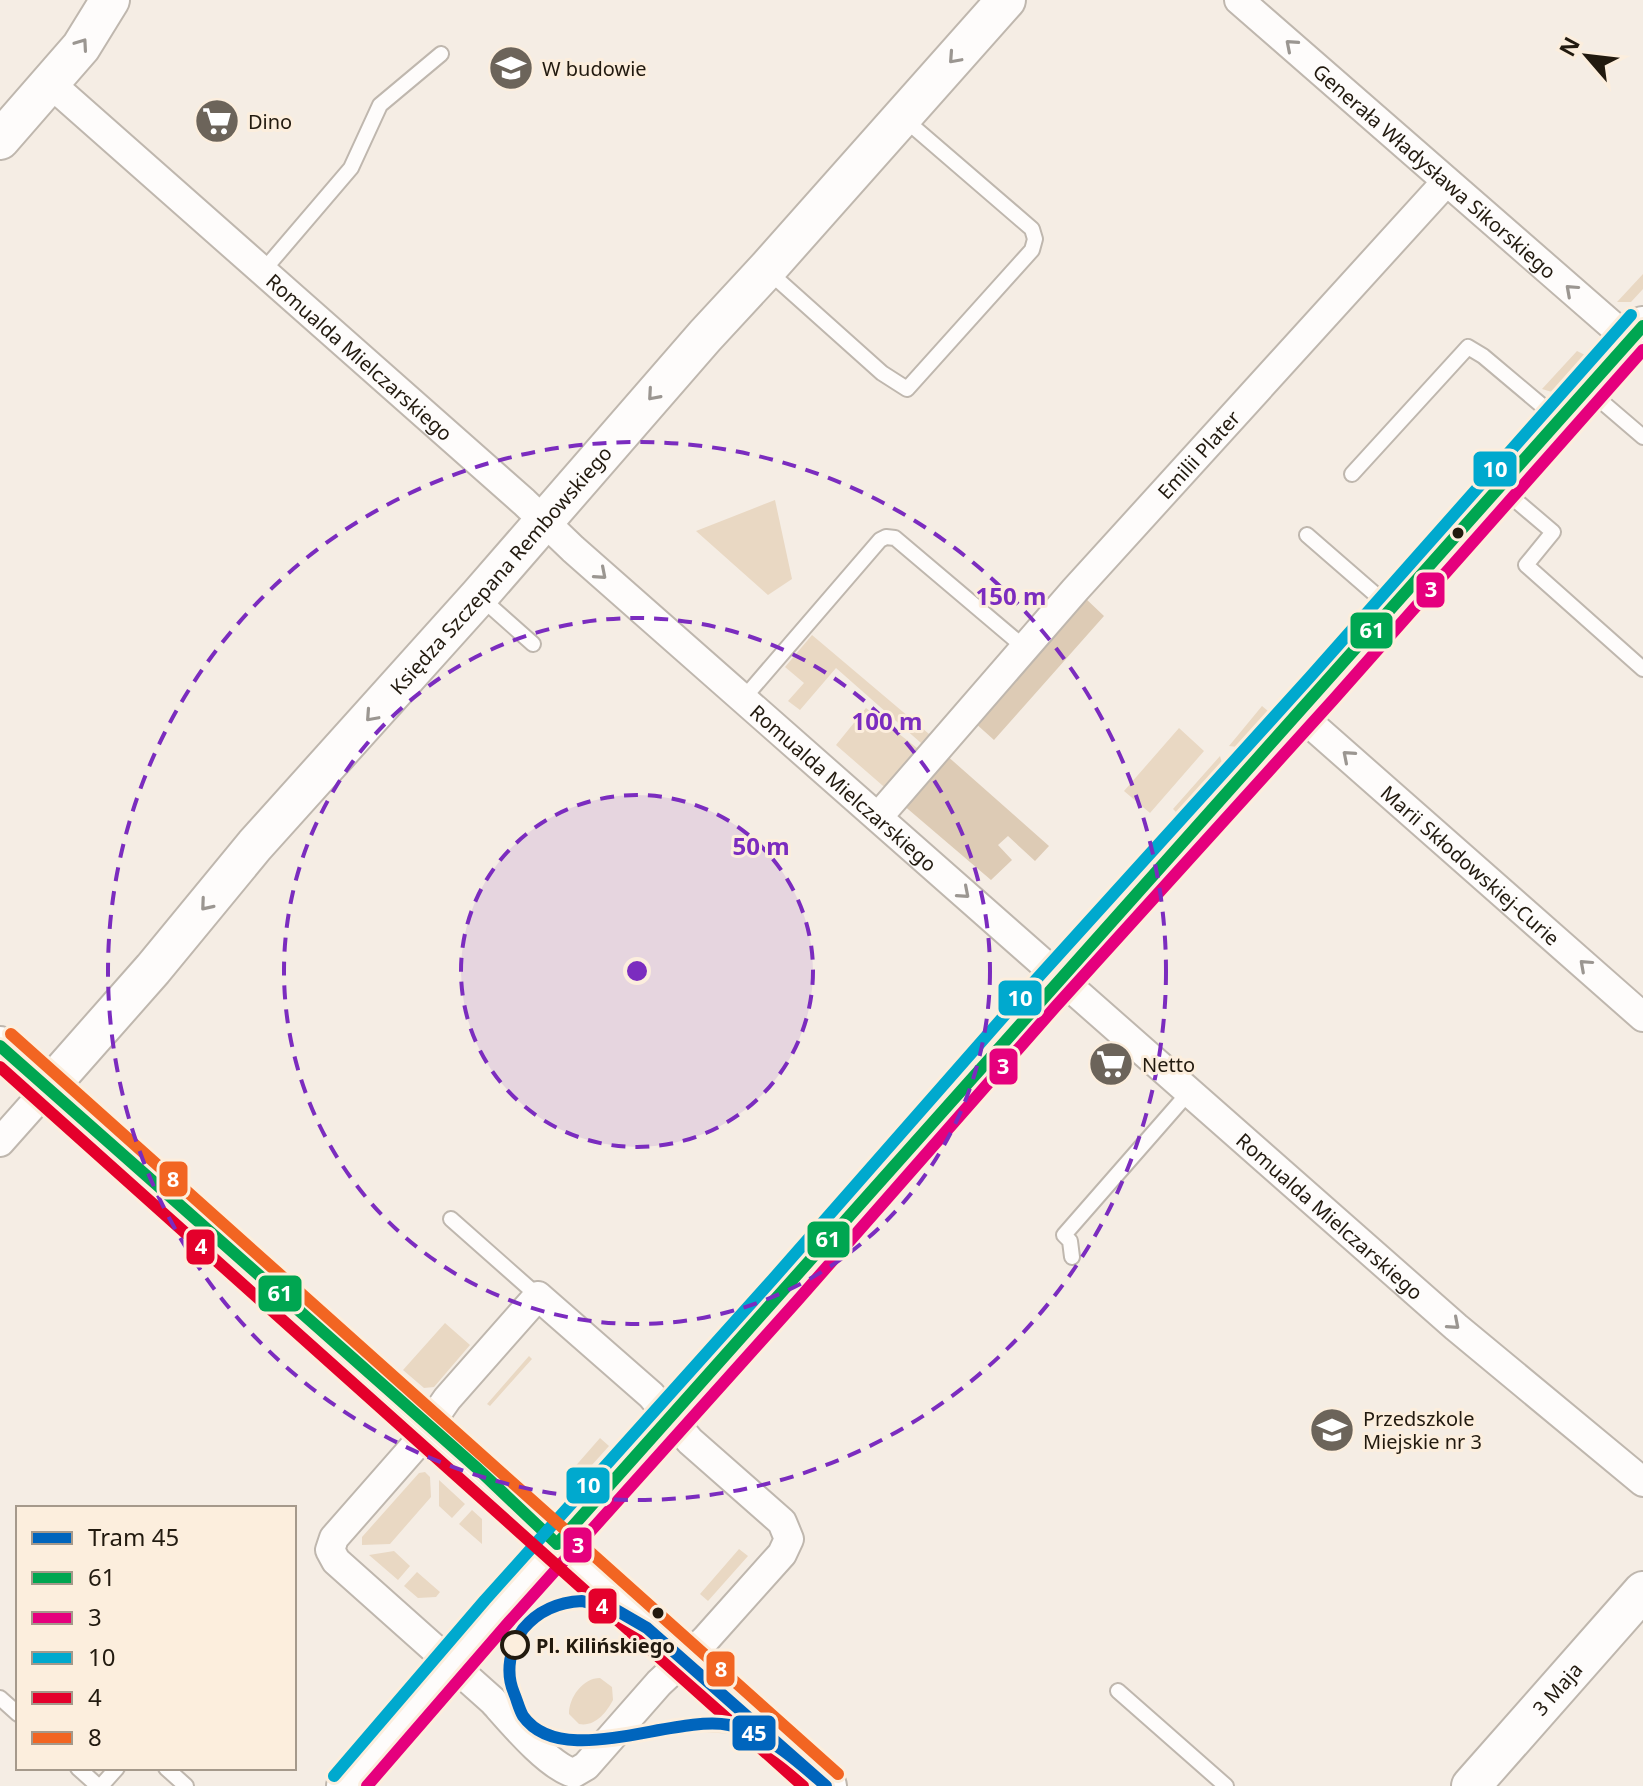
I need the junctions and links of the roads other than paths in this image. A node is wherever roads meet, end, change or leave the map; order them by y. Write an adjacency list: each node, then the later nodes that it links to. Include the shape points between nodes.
1 (110, 0): 5 (street, one-way to 1)
2 (1239, 0): 8 (street, Generała Władysława Sikorskiego, one-way to 2)
3 (1001, 2): 6 (street, Księdza Szczepana Rembowskiego, one-way to 6)
4 (441, 54): 10 (lane, via 380,105 351,168)
5 (51, 84): 7 (street); 10 (street, Romualda Mielczarskiego)
6 (902, 117): 9 (street, Księdza Szczepana Rembowskiego); 9 (lane, via 1032,229 1032,250 907,389 882,373)
7 (0, 140)
8 (1446, 182): 11 (street, Generała Władysława Sikorskiego, one-way to 8); 22 (street, Emilii Plater)
9 (767, 269): 17 (street, Księdza Szczepana Rembowskiego, one-way to 17)
10 (263, 271): 17 (street, Romualda Mielczarskiego)
11 (1636, 334): 12 (street)
12 (1587, 389): 13 (street); 14 (lane)
13 (1559, 420): 15 (lane, via 1468,347); 16 (street)
14 (1643, 437)
15 (1352, 474)
16 (1500, 486): 20 (street); 23 (lane, via 1553,532 1526,565)
17 (544, 521): 19 (street, Księdza Szczepana Rembowskiego); 24 (street, Romualda Mielczarskiego, one-way to 24)
18 (1307, 535): 20 (lane)
19 (479, 596): 21 (lane); 30 (street, Księdza Szczepana Rembowskiego, one-way to 30, via 255,845)
20 (1391, 608): 25 (street)
21 (533, 644)
22 (1025, 648): 24 (lane, via 895,538 886,537); 26 (street, Emilii Plater)
23 (1643, 669)
24 (743, 699): 26 (street, Romualda Mielczarskiego)
25 (1298, 713): 27 (street); 28 (street, Marii Skłodowskiej-Curie, one-way to 25)
26 (878, 817): 27 (street, Romualda Mielczarskiego, one-way to 27)
27 (1061, 977): 31 (street, Romualda Mielczarskiego); 36 (street)
28 (1643, 1017)
29 (0, 1046): 30 (street)
30 (48, 1088): 32 (street, Księdza Szczepana Rembowskiego); 37 (street)
31 (1190, 1091): 34 (lane, via 1064,1235); 38 (street, Romualda Mielczarskiego, one-way to 38, via 1456,1327)
32 (0, 1142)
33 (451, 1219): 35 (lane)
34 (1072, 1257)
35 (538, 1296): 36 (street); 37 (street)
36 (670, 1418): 39 (street); 41 (street, via 782,1522 789,1539 782,1554)
37 (428, 1426): 39 (street); 42 (street, via 334,1538 330,1550)
38 (1643, 1482)
39 (557, 1544): 41 (street); 42 (street)
40 (1643, 1591): 55 (street, 3 Maja)
41 (686, 1658): 49 (street); 53 (street)
42 (451, 1664): 49 (street); 52 (street)
43 (1118, 1691): 54 (lane)
44 (0, 1698): 45 (lane)
45 (16, 1712)
46 (80, 1770): 50 (lane)
47 (115, 1770): 50 (lane)
48 (168, 1770): 51 (lane)
49 (572, 1780)
50 (99, 1786)
51 (186, 1786)
52 (346, 1786)
53 (827, 1786)
54 (1226, 1786)
55 (1471, 1786)

